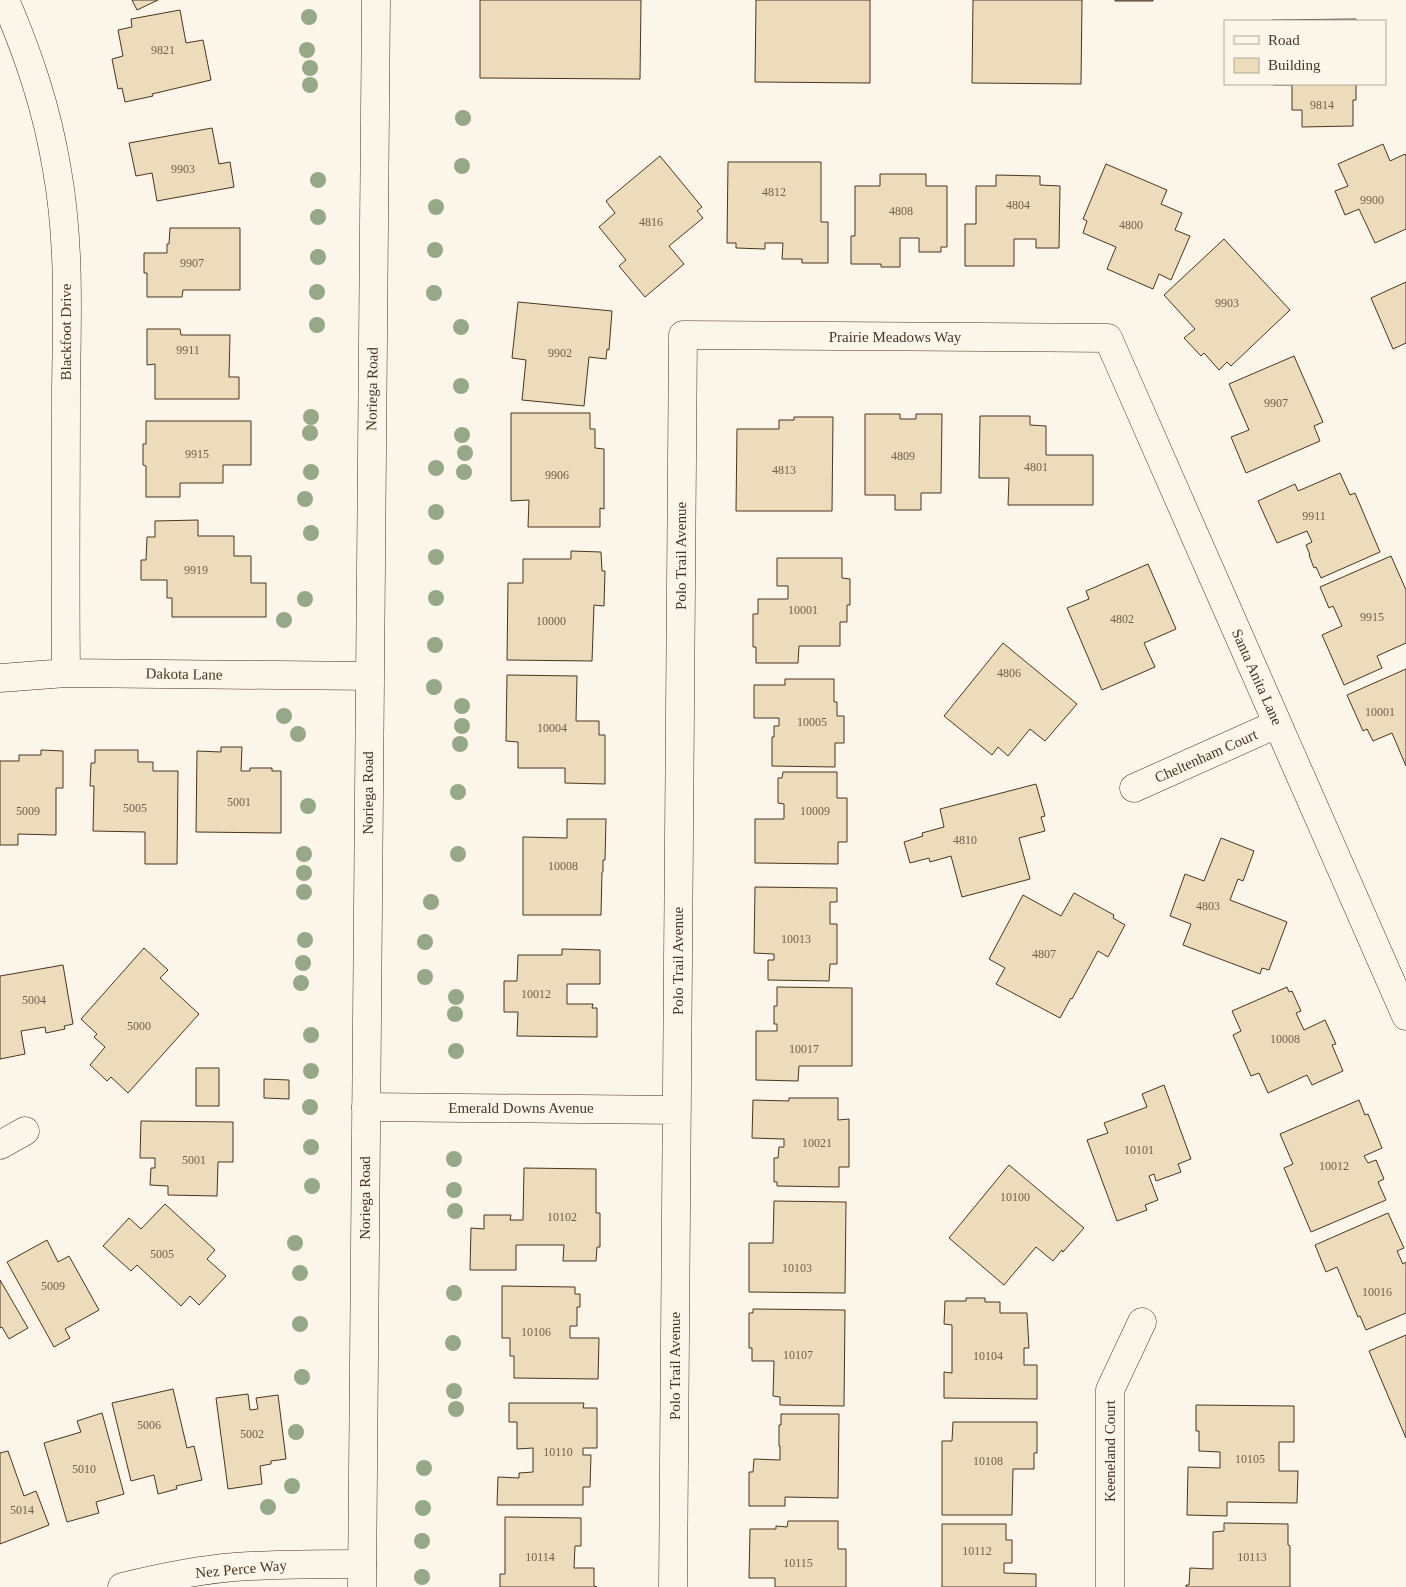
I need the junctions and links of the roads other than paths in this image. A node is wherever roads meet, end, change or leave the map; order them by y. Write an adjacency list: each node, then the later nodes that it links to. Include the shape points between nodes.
1 (5, 0): 5 (street, Blackfoot Drive, via 26,50 44,110 57,170 65,231)
2 (376, 0): 6 (street, Noriega Road)
3 (683, 335): 4 (street, Prairie Meadows Way); 12 (street, Polo Trail Avenue)
4 (1108, 338): 8 (street, Santa Anita Lane)
5 (66, 673): 6 (street, Dakota Lane); 7 (street, Dakota Lane)
6 (369, 676): 11 (street, Noriega Road)
7 (0, 678)
8 (1278, 724): 9 (street, Cheltenham Court); 10 (street, Santa Anita Lane)
9 (1134, 788)
10 (1406, 1016)
11 (366, 1107): 12 (street, Emerald Downs Avenue); 16 (street, Noriega Road)
12 (677, 1110): 18 (street, Polo Trail Avenue)
13 (25, 1131): 14 (street)
14 (0, 1145)
15 (1142, 1322): 19 (street, Keeneland Court, via 1110,1390)
16 (362, 1575): 17 (street, Nez Perce Way, via 304,1564 234,1567 164,1576)
17 (122, 1587)
18 (673, 1587)
19 (1110, 1587)

